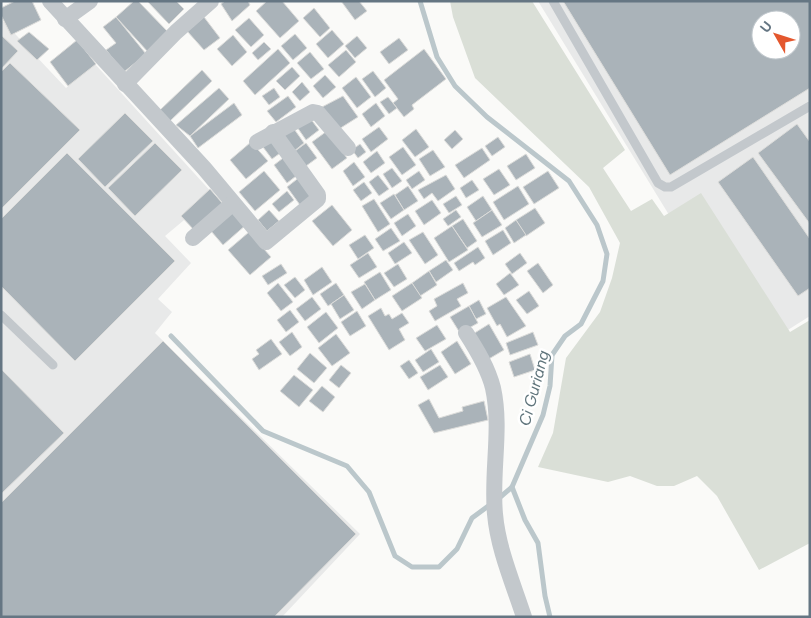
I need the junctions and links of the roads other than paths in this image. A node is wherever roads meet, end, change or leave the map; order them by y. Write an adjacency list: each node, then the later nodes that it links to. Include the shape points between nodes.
1 (50, 1): 5 (street)
2 (90, 1): 5 (street)
3 (211, 1): 6 (street)
4 (553, 1): 7 (lane, via 658,183 665,187 671,187)
5 (65, 19): 6 (street)
6 (125, 84): 11 (street)
7 (810, 106)
8 (273, 132): 9 (street); 10 (street, via 313,112 318,113); 11 (street, via 318,199 266,242)
9 (257, 142)
10 (348, 148)
11 (232, 204): 12 (street)
12 (193, 238)
13 (1, 315): 15 (lane)
14 (466, 333): 16 (street, via 493,386 497,427 494,502 499,543)
15 (53, 365)
16 (524, 617)

